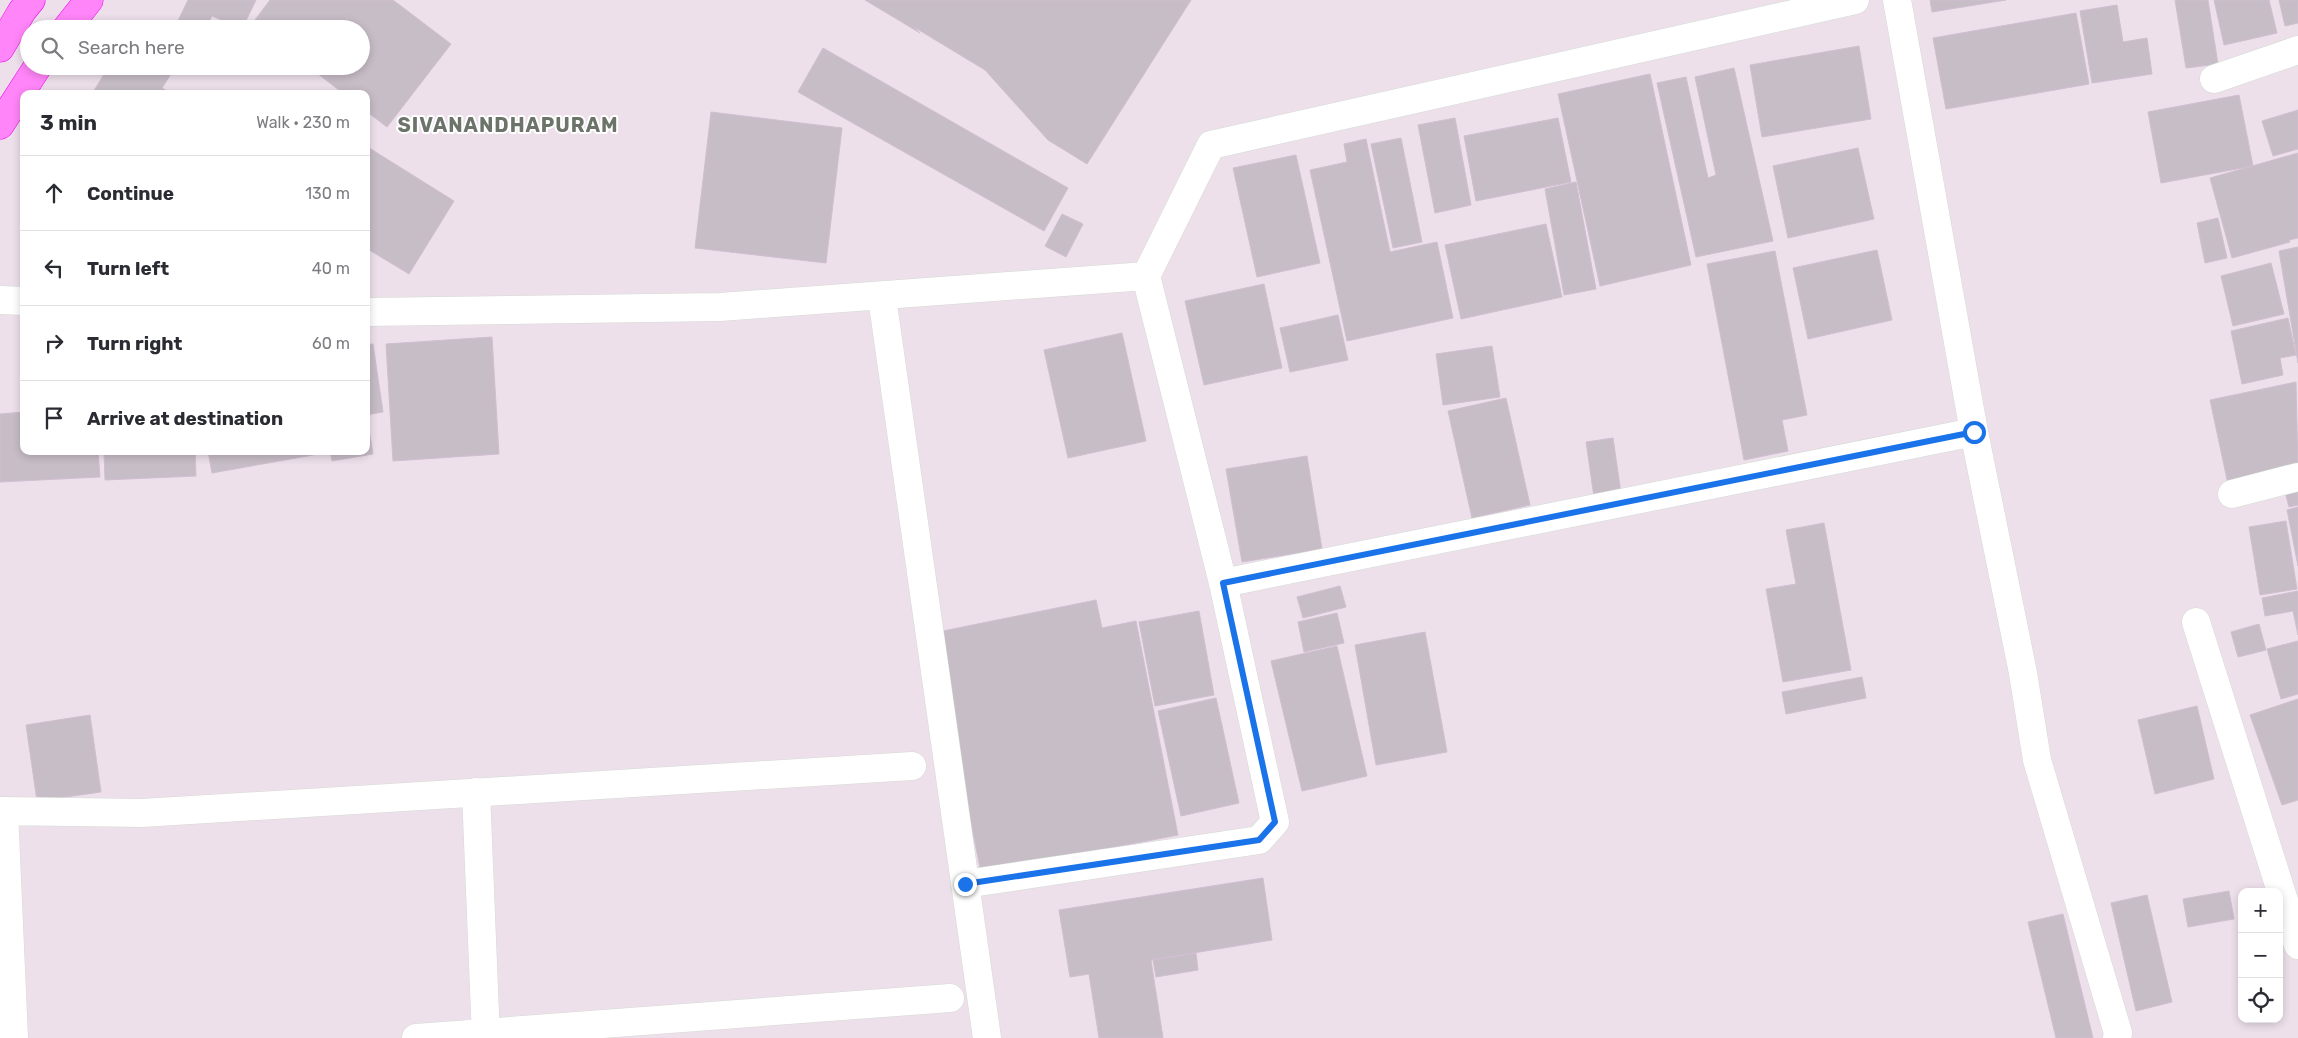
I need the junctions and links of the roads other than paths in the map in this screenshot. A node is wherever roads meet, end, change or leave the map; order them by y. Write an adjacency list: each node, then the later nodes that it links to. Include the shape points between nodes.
1 (31, 0): 6 (highway)
2 (89, 0): 5 (highway)
3 (1855, 0): 13 (street, via 1211,145)
4 (1897, 0): 18 (street)
5 (73, 20)
6 (0, 48)
7 (2298, 50): 9 (street)
8 (32, 75): 10 (highway)
9 (2214, 79)
10 (22, 90)
11 (20, 93): 12 (highway)
12 (0, 124)
13 (1146, 276): 14 (street); 21 (street)
14 (882, 296): 17 (street, via 720,307); 26 (street)
15 (0, 300): 16 (street)
16 (20, 301)
17 (370, 312)
18 (1974, 432): 21 (street); 33 (street, via 2038,760)
19 (2298, 477): 20 (street)
20 (2232, 494)
21 (1223, 583): 26 (street, via 1275,822 1259,840)
22 (2196, 622): 27 (street)
23 (912, 766): 24 (street)
24 (476, 792): 25 (street, via 142,813); 29 (street)
25 (2, 811): 30 (street)
26 (965, 884): 32 (street)
27 (2298, 945)
28 (950, 998): 29 (street)
29 (486, 1035): 31 (street)
30 (14, 1038)
31 (416, 1038)
32 (987, 1038)
33 (2117, 1038)

